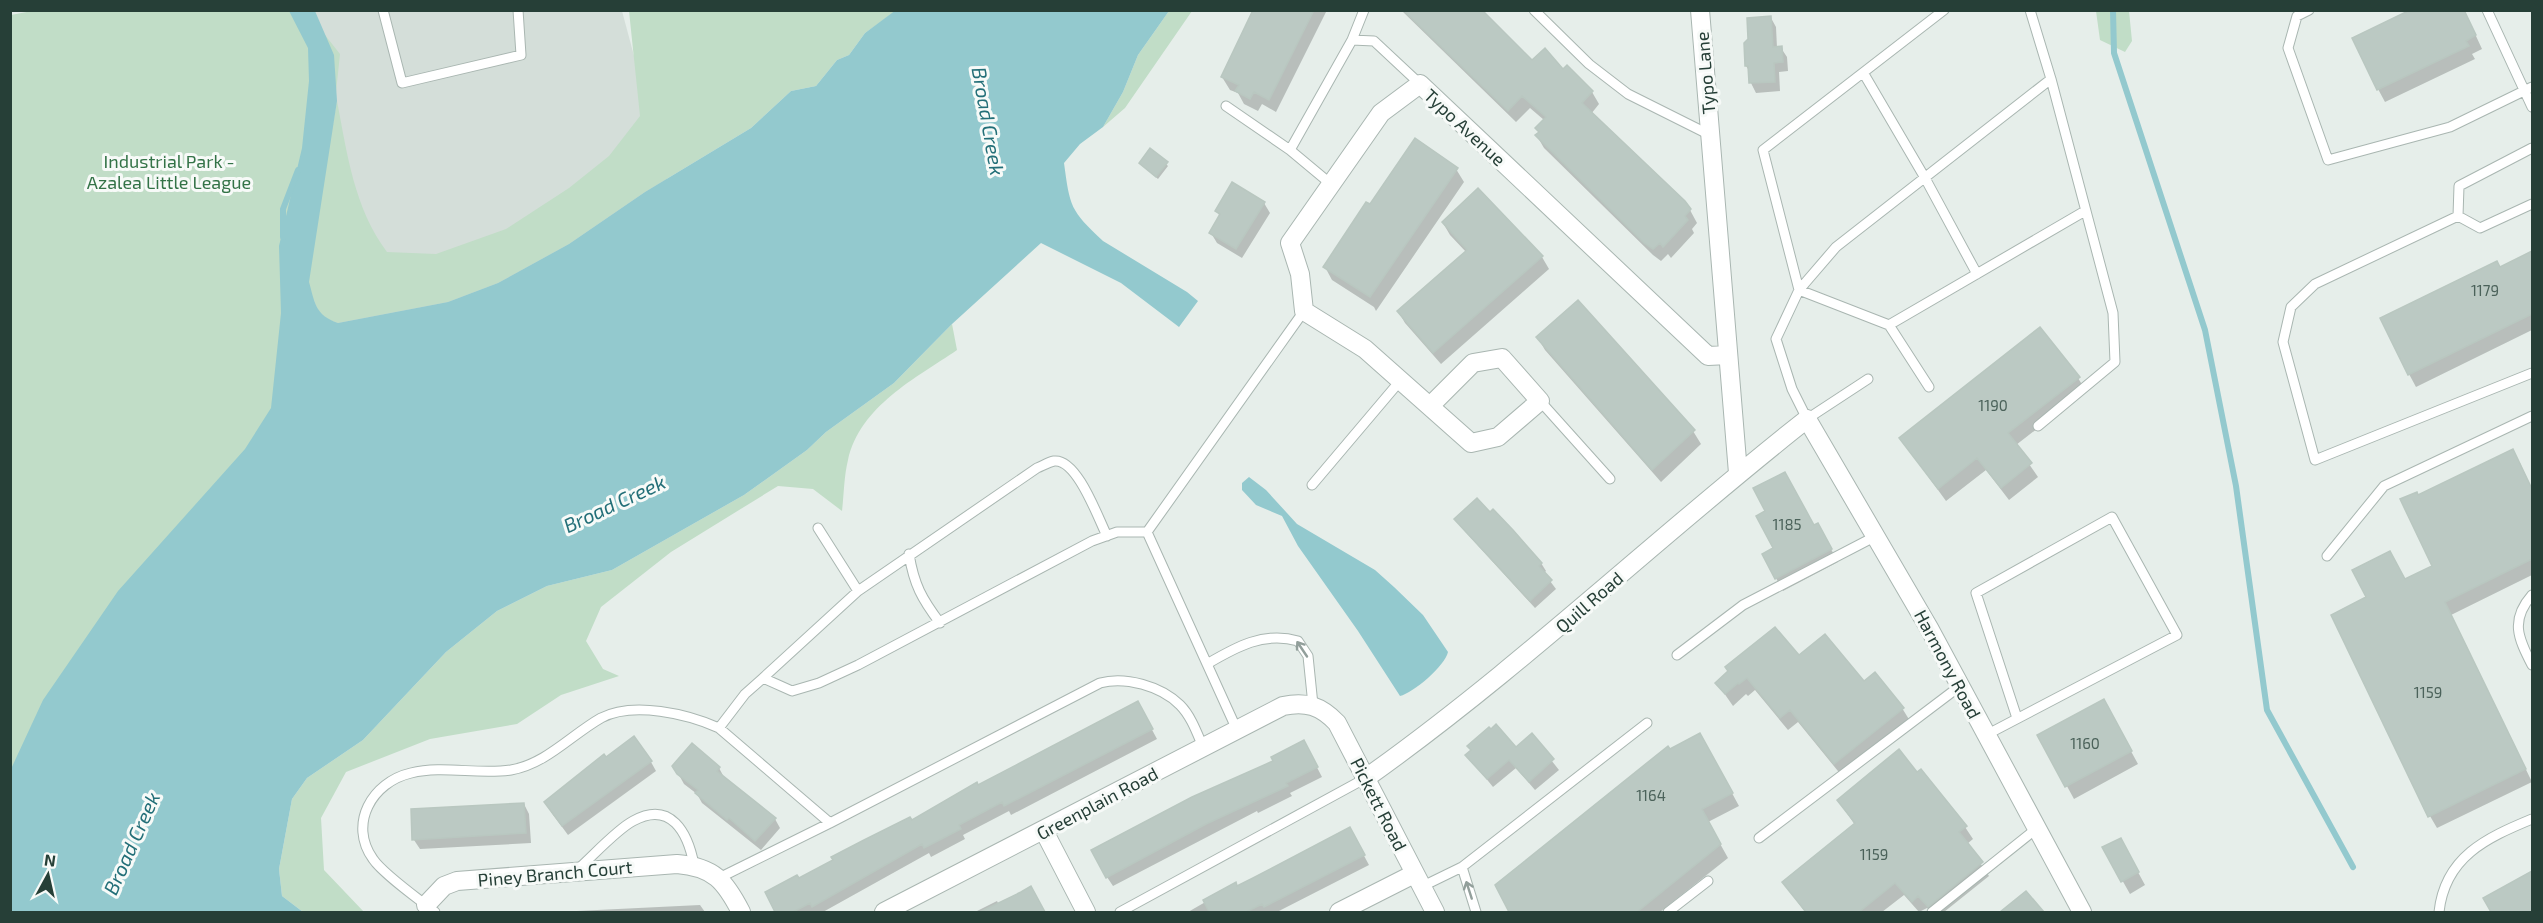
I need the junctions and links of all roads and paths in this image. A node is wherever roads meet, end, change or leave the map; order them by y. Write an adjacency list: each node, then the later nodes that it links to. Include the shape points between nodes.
1 (383, 10): 2 (lane, via 402,83 521,55)
2 (518, 10)
3 (1364, 10): 10 (lane)
4 (1534, 10): 17 (lane, via 1589,64 1628,94)
5 (1700, 10): 17 (street, Typo Lane)
6 (1944, 10): 11 (lane)
7 (2030, 10): 12 (lane)
8 (2309, 10): 14 (lane, via 2297,16 2288,48 2328,160 2450,127)
9 (2487, 10): 14 (lane)
10 (1352, 40): 13 (lane, via 1374,41); 19 (lane)
11 (1864, 74): 20 (lane); 26 (lane, via 1764,150)
12 (2051, 79): 20 (lane); 23 (lane)
13 (1420, 84): 21 (street, Typo Avenue, via 1381,113); 29 (street, Typo Avenue, via 1708,356)
14 (2529, 89): 16 (lane)
15 (1226, 106): 19 (lane)
16 (2532, 107)
17 (1710, 135): 29 (street)
18 (2532, 148): 24 (lane, via 2460,186)
19 (1290, 150): 21 (lane)
20 (1925, 178): 25 (lane); 26 (lane, via 1836,247)
21 (1332, 185): 27 (street, Typo Avenue, via 1290,243 1300,274)
22 (2532, 204): 24 (lane, via 2480,228)
23 (2085, 211): 25 (lane); 38 (lane, via 2113,313 2115,362)
24 (2458, 216): 30 (lane, via 2315,284 2291,307 2283,342 2315,460)
25 (1977, 274): 28 (lane)
26 (1799, 290): 28 (lane); 37 (lane, via 1776,339 1792,389)
27 (1304, 311): 32 (street, via 1365,349); 43 (lane)
28 (1889, 325): 33 (lane)
29 (1728, 356): 39 (street)
30 (2532, 374)
31 (1868, 379): 37 (lane)
32 (1401, 381): 35 (street); 41 (lane)
33 (1929, 387)
34 (1540, 401): 35 (street, via 1498,437 1471,443); 35 (street, via 1502,358 1473,363); 40 (lane)
35 (1430, 406)
36 (2532, 416): 47 (lane, via 2384,486)
37 (1807, 419): 39 (street, Quill Road); 45 (street, Harmony Road)
38 (2038, 426)
39 (1738, 473): 63 (street, Quill Road, via 1549,636 1418,741)
40 (1610, 478)
41 (1312, 485)
42 (818, 528): 48 (lane)
43 (1147, 532): 44 (lane); 52 (lane)
44 (1107, 536): 46 (lane, via 1077,476 1069,465 1056,461 1037,468); 50 (lane)
45 (1876, 536): 51 (lane, via 1743,605); 55 (street, Harmony Road)
46 (909, 554): 48 (lane); 50 (lane, via 919,594)
47 (2327, 556)
48 (858, 591): 54 (lane)
49 (2532, 595): 53 (lane, via 2519,618 2518,632)
50 (940, 623): 54 (lane, via 819,683 792,691)
51 (1677, 655)
52 (1207, 664): 56 (lane, one-way to 52, via 1308,656 1298,641 1282,636 1262,639 1238,646); 60 (lane)
53 (2532, 665)
54 (763, 678): 59 (lane)
55 (1960, 686): 61 (street, Harmony Road); 68 (lane)
56 (1313, 705): 60 (street, Greenplain Road, via 1282,706); 63 (street, Pickett Road, via 1337,723)
57 (2017, 718): 57 (lane, via 2177,635 2112,517 1976,593); 61 (lane)
58 (1647, 723): 70 (lane)
59 (719, 728): 65 (lane); 75 (lane, via 681,714 628,710 599,719 553,752 511,770 413,772 396,777 382,786 364,812 365,844 374,861)
60 (1237, 730): 62 (street, Greenplain Road)
61 (1986, 735): 66 (street, Harmony Road)
62 (1203, 747): 65 (lane, via 1190,719 1167,695 1128,680 1112,680); 67 (street, Greenplain Road)
63 (1365, 778): 73 (street, Pickett Road); 79 (lane)
64 (2532, 819): 86 (lane, via 2465,855 2445,884)
65 (830, 824): 72 (lane)
66 (2036, 829): 84 (lane); 85 (street, Harmony Road)
67 (1044, 831): 77 (street, Greenplain Road); 78 (street)
68 (1759, 838)
69 (693, 865): 71 (street, Piney Branch Court); 71 (lane, via 682,828 658,816 631,822); 72 (street)
70 (1461, 867): 73 (lane); 82 (lane, one-way to 70)
71 (575, 872): 75 (street, Piney Branch Court, via 457,881 444,886)
72 (719, 878): 76 (street)
73 (1418, 880): 80 (street); 81 (street, Pickett Road)
74 (1708, 881): 83 (lane)
75 (430, 909)
76 (741, 912)
77 (884, 912)
78 (1086, 912)
79 (1120, 912)
80 (1339, 912)
81 (1435, 912)
82 (1476, 912)
83 (1668, 912)
84 (1932, 912)
85 (2082, 912)
86 (2439, 912)

